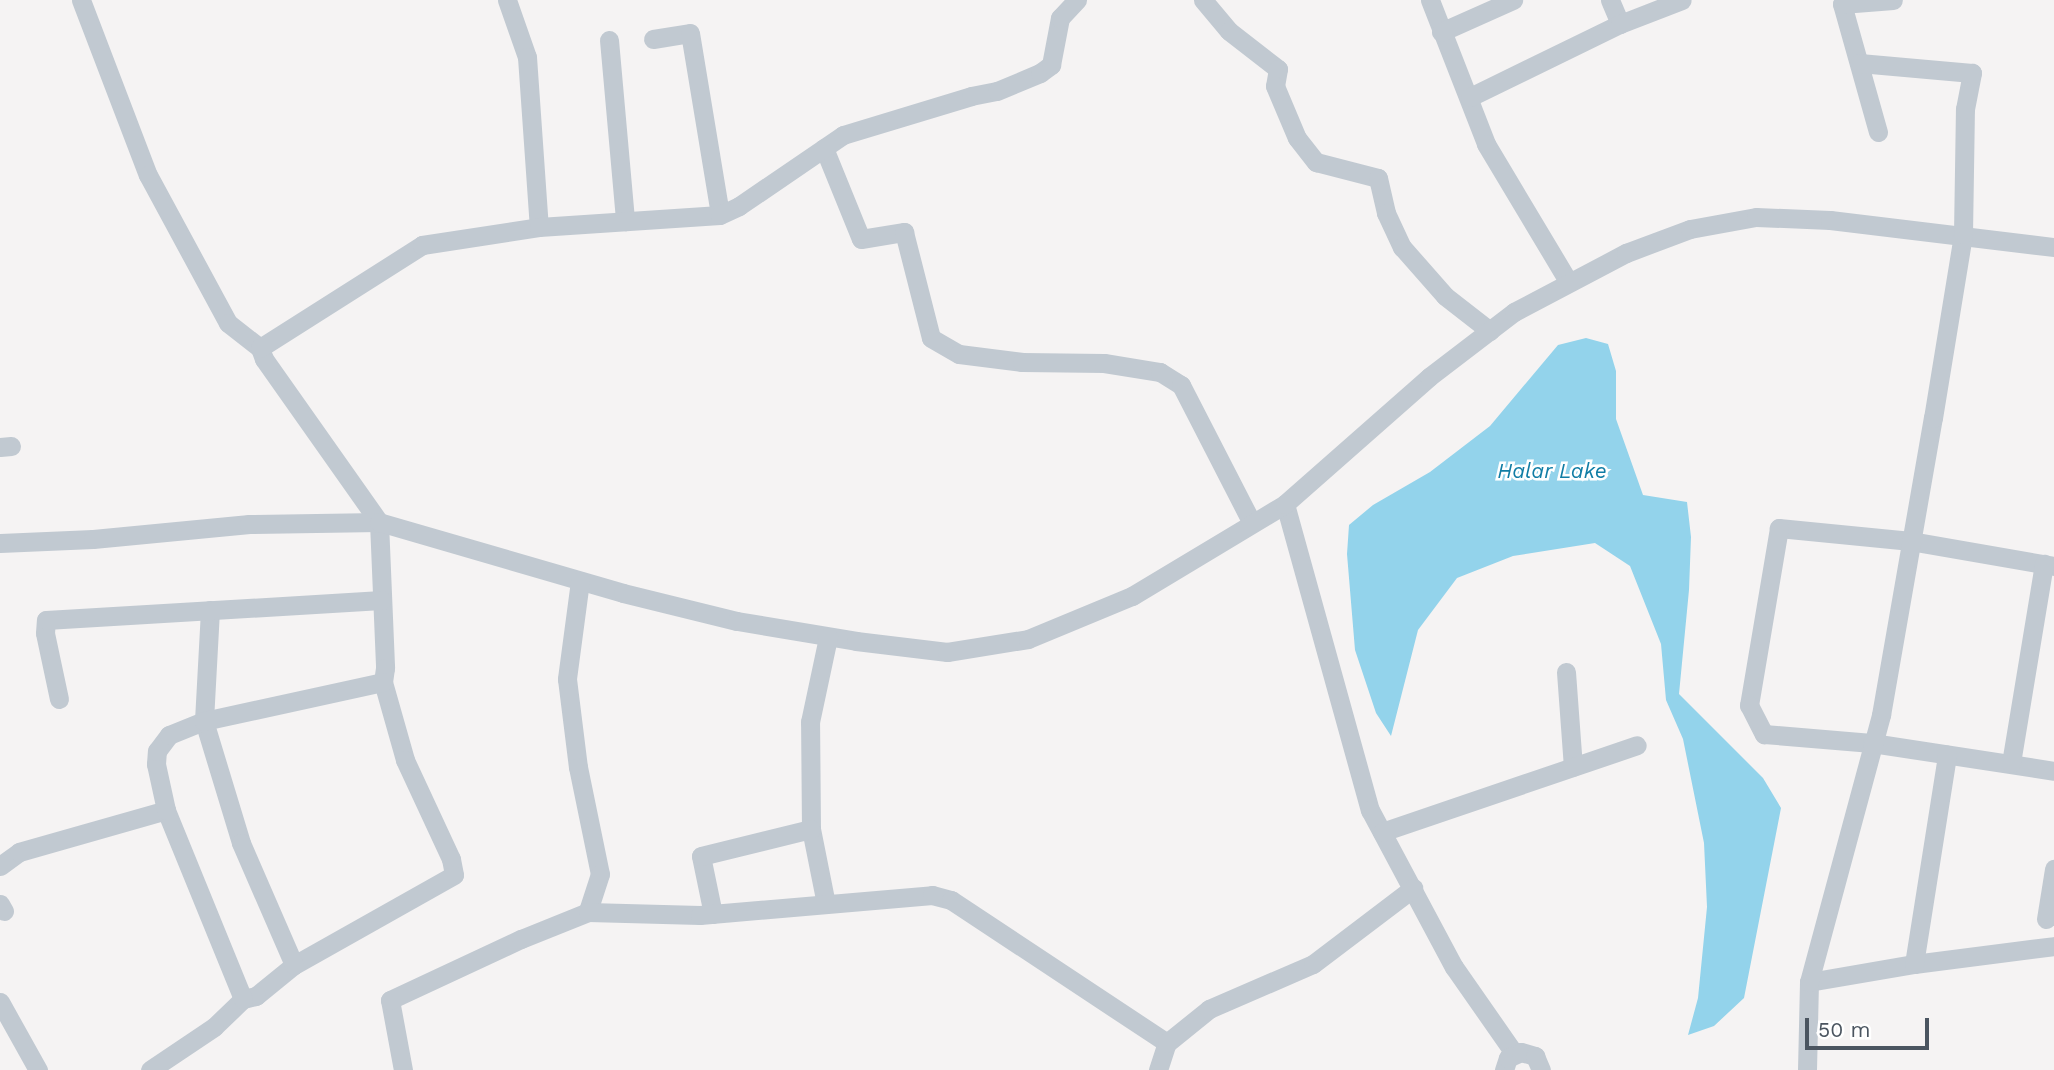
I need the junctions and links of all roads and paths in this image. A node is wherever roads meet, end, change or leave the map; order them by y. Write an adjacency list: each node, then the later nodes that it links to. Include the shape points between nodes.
1 (81, 0): 25 (street, via 148,175 228,323)
2 (507, 0): 20 (street, via 527,57)
3 (1076, 0): 17 (street, via 1060,18 1051,65 1040,73 997,91 844,135)
4 (1203, 0): 24 (street, via 1229,31 1278,69 1275,86 1297,138 1316,162 1378,178 1386,213 1402,247 1445,296)
5 (1430, 0): 11 (street)
6 (1513, 0): 11 (street)
7 (1610, 0): 10 (street)
8 (1682, 0): 10 (street)
9 (1893, 0): 14 (street, via 1842,4)
10 (1620, 24): 15 (street)
11 (1441, 32): 15 (street)
12 (653, 39): 18 (street, via 690,33)
13 (609, 40): 19 (street)
14 (1859, 63): 16 (street); 21 (street, via 1972,73 1965,109)
15 (1470, 97): 23 (street, via 1486,144)
16 (1878, 132)
17 (824, 148): 18 (street); 28 (street, via 861,240 904,232 931,338 959,354 1021,362 1104,363 1160,372 1181,385)
18 (720, 215): 19 (street)
19 (625, 221): 20 (street)
20 (539, 227): 25 (street, via 422,245)
21 (1962, 234): 22 (street); 23 (street, via 1756,217 1690,229); 29 (street)
22 (2054, 247)
23 (1568, 281): 24 (street)
24 (1490, 331): 26 (street, via 1429,377)
25 (260, 348): 27 (street)
26 (1285, 503): 28 (street); 48 (street, via 1370,810)
27 (380, 522): 30 (street, via 249,524); 32 (street); 33 (street)
28 (1252, 523): 35 (street, via 1132,597 1028,639 947,652)
29 (1911, 541): 31 (street); 40 (street, via 1881,715); 40 (street, via 1779,528 1749,705 1764,734)
30 (0, 543)
31 (2049, 565): 43 (street)
32 (580, 581): 35 (street, via 737,621); 53 (street, via 567,679 578,767 600,874)
33 (381, 600): 34 (street); 37 (street)
34 (210, 610): 38 (street, via 46,621 44,633); 39 (street)
35 (828, 637): 47 (street, via 810,722)
36 (1566, 672): 44 (street)
37 (383, 682): 39 (street); 58 (street, via 405,760 451,859 454,875)
38 (59, 699)
39 (204, 721): 46 (street, via 169,735 157,751); 58 (street, via 242,843)
40 (1872, 743): 42 (street); 59 (street)
41 (1637, 745): 44 (street)
42 (1947, 755): 43 (street); 57 (street)
43 (2011, 763): 45 (street)
44 (1573, 767): 48 (street)
45 (2054, 771)
46 (166, 810): 49 (street, via 19,852); 60 (street)
47 (811, 829): 52 (street); 54 (street, via 701,856)
48 (1382, 832): 51 (street)
49 (0, 866)
50 (2054, 869): 55 (street)
51 (1413, 888): 62 (street, via 1313,964 1209,1009); 63 (street)
52 (826, 904): 54 (street); 62 (street, via 932,895 951,900)
53 (589, 912): 54 (street); 66 (street, via 390,1000)
54 (713, 914)
55 (2046, 919)
56 (2054, 946): 57 (street)
57 (1914, 964): 59 (street)
58 (294, 965): 60 (street, via 256,996)
59 (1808, 982): 69 (street)
60 (243, 999): 65 (street, via 214,1027)
61 (0, 1002): 64 (street)
62 (1167, 1043): 67 (street)
63 (1509, 1062): 68 (street, via 1528,1053 1535,1056)
64 (38, 1070)
65 (150, 1070)
66 (402, 1070)
67 (1158, 1070)
68 (1541, 1070)
69 (1807, 1070)

